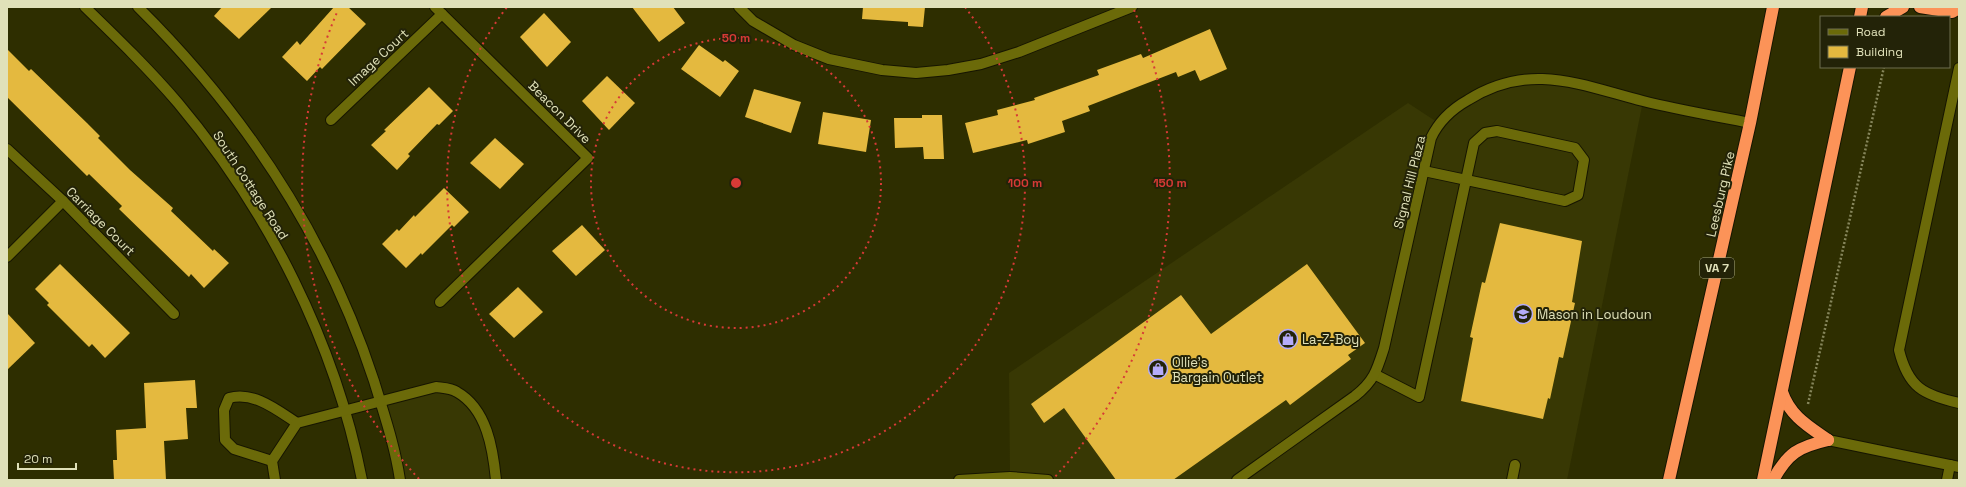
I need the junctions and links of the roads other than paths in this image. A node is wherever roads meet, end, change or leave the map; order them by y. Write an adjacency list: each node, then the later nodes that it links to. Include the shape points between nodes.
1 (86, 7): 26 (street, South Cottage Road, via 178,103 207,140 266,228 295,283 319,338)
2 (138, 7): 24 (street, South Cottage Road, via 190,60 279,178 302,216 343,300)
3 (739, 7): 4 (street, via 753,22 794,45 829,59 882,70 916,73 948,70 1019,52)
4 (1132, 7)
5 (1773, 7): 14 (highway, Leesburg Pike / VA 7)
6 (1903, 7): 10 (highway)
7 (1920, 7): 8 (highway, via 1952,12)
8 (1959, 8)
9 (439, 11): 13 (street, Image Court); 20 (street, Beacon Drive, via 588,158)
10 (1888, 16)
11 (1959, 68): 25 (street, via 1900,350 1904,369 1918,388 1936,398)
12 (1848, 73): 23 (highway)
13 (331, 120)
14 (1750, 124): 16 (street, Signal Hill Plaza, via 1643,101 1591,86 1530,78 1504,82 1484,90 1452,110 1433,134); 40 (highway, Leesburg Pike / VA 7)
15 (7, 149): 18 (street, Carriage Court)
16 (1424, 171): 17 (street); 22 (street, Signal Hill Plaza)
17 (1466, 181): 17 (street, via 1474,143 1485,133 1497,131 1575,148 1584,160 1578,195 1565,201); 22 (street, via 1419,397)
18 (63, 201): 19 (street); 21 (street, Carriage Court)
19 (7, 257)
20 (440, 302)
21 (174, 314)
22 (1376, 375): 38 (street, Signal Hill Plaza, via 1368,386 1355,396)
23 (1782, 392): 28 (highway, via 1796,418); 41 (highway)
24 (380, 402): 26 (street); 34 (street, South Cottage Road); 35 (street, via 436,387 457,392 474,408 489,437 494,454)
25 (1959, 403)
26 (344, 411): 27 (street); 33 (street, South Cottage Road)
27 (297, 423): 29 (street); 29 (street, via 267,403 240,395 229,398 224,410 225,440 234,449)
28 (1828, 440): 31 (street); 42 (highway, via 1792,454)
29 (272, 461): 32 (street)
30 (1515, 465): 39 (street)
31 (1954, 466): 43 (street)
32 (275, 480)
33 (362, 480)
34 (400, 480)
35 (496, 480)
36 (960, 480): 37 (street, via 1010,477)
37 (1048, 480)
38 (1237, 480)
39 (1512, 480)
40 (1669, 480)
41 (1763, 480)
42 (1773, 480)
43 (1947, 480)

